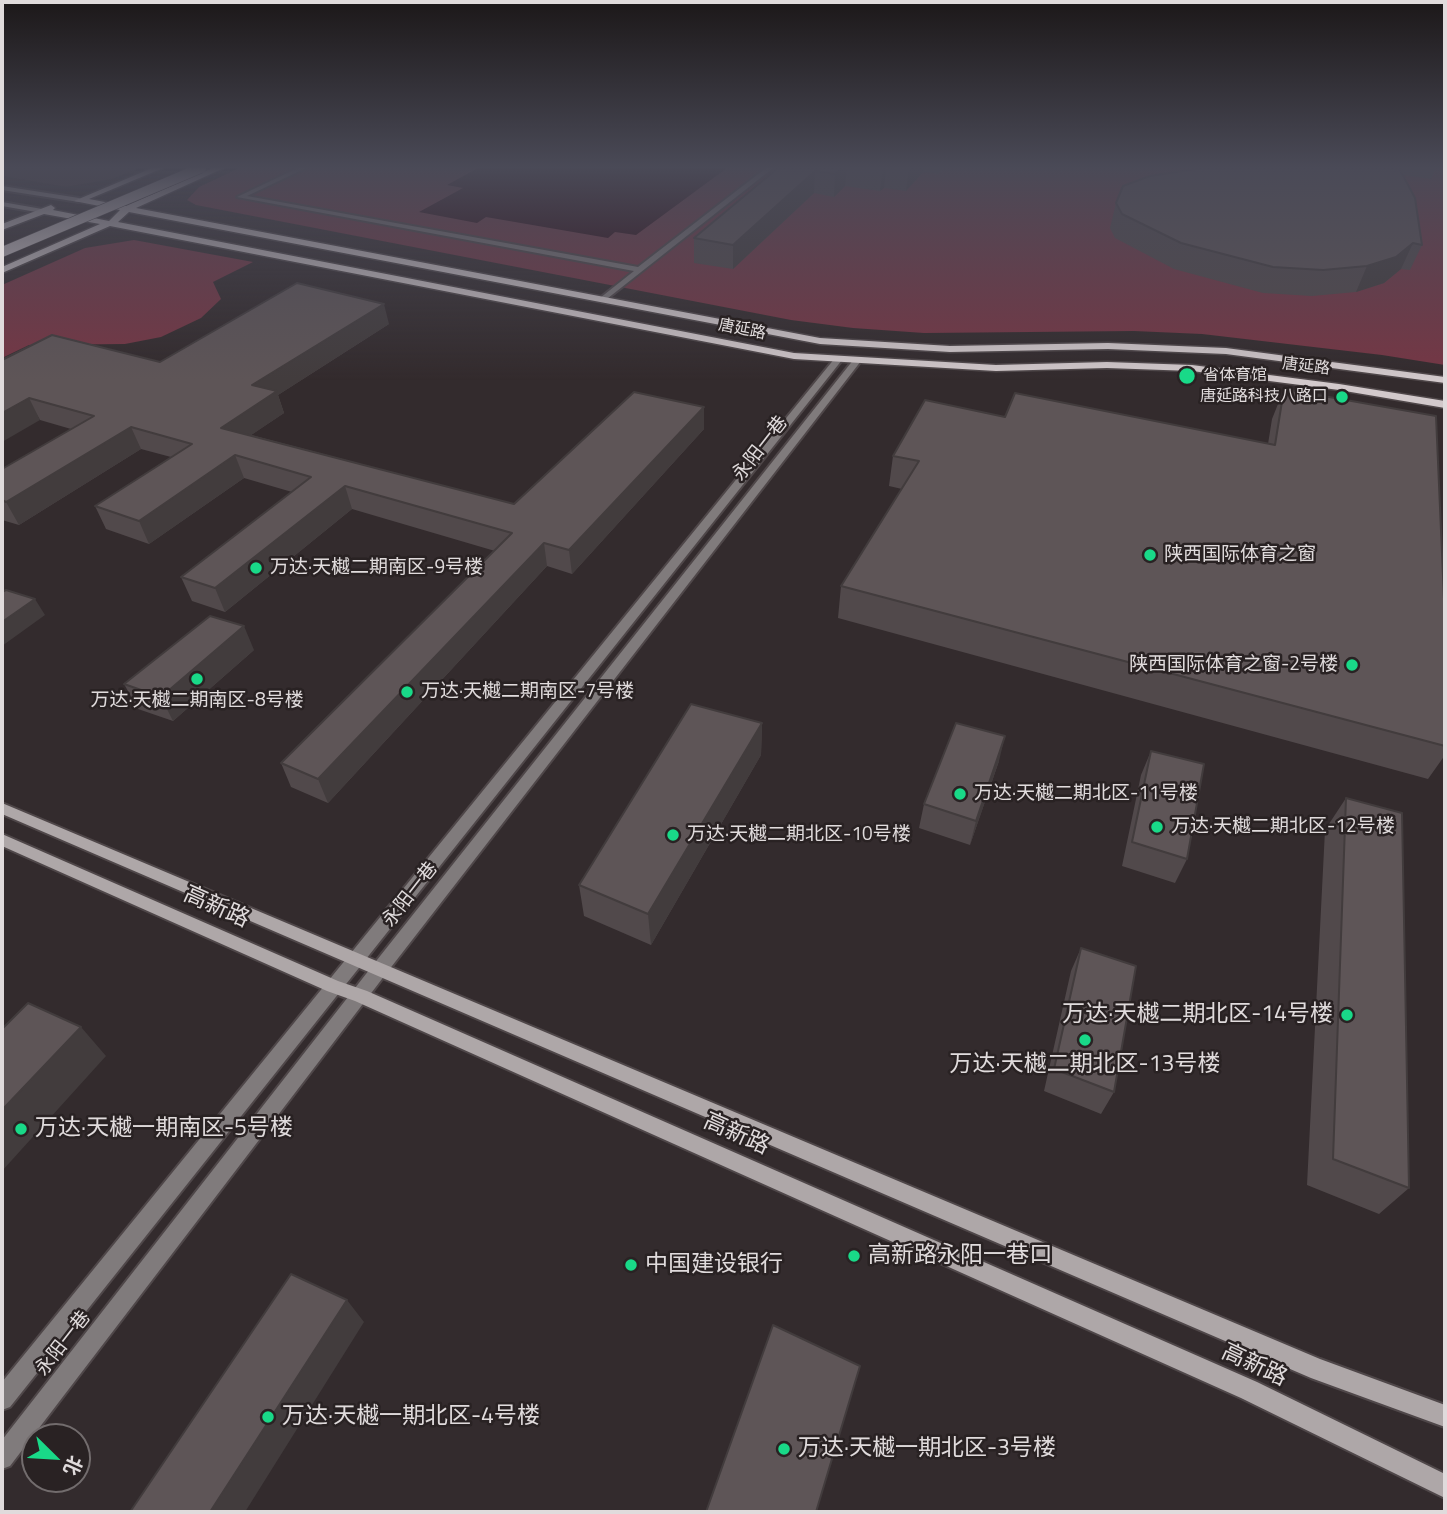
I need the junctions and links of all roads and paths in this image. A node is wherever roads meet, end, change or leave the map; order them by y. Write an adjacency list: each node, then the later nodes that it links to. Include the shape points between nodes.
1 (34, 239): 7 (main road, bridge)
2 (75, 239): 8 (main road)
3 (198, 239): 11 (main road, 唐延路, via 794,356)
4 (282, 239): 10 (main road, 唐延路)
5 (468, 239): 9 (street)
6 (680, 239): 9 (street)
7 (2, 252)
8 (2, 269)
9 (640, 270): 10 (street)
10 (603, 300): 13 (main road, 唐延路, via 820,341 950,349 1108,346 1226,351)
11 (838, 360): 12 (main road, 唐延路); 17 (street, 永阳一巷)
12 (857, 361): 14 (main road, 唐延路, via 996,368 1192,368); 18 (street, 永阳一巷)
13 (1445, 380)
14 (1445, 405)
15 (2, 808): 17 (main road, 高新路)
16 (2, 840): 19 (main road, 高新路)
17 (355, 961): 18 (main road, 高新路); 19 (street, 永阳一巷)
18 (379, 970): 20 (street, 永阳一巷); 22 (main road, 高新路, via 1319,1370)
19 (332, 986): 20 (main road, 高新路); 21 (street, 永阳一巷)
20 (361, 996): 23 (street, 永阳一巷); 24 (main road, 高新路, via 1249,1390)
21 (2, 1399)
22 (1445, 1416)
23 (2, 1458)
24 (1445, 1486)

